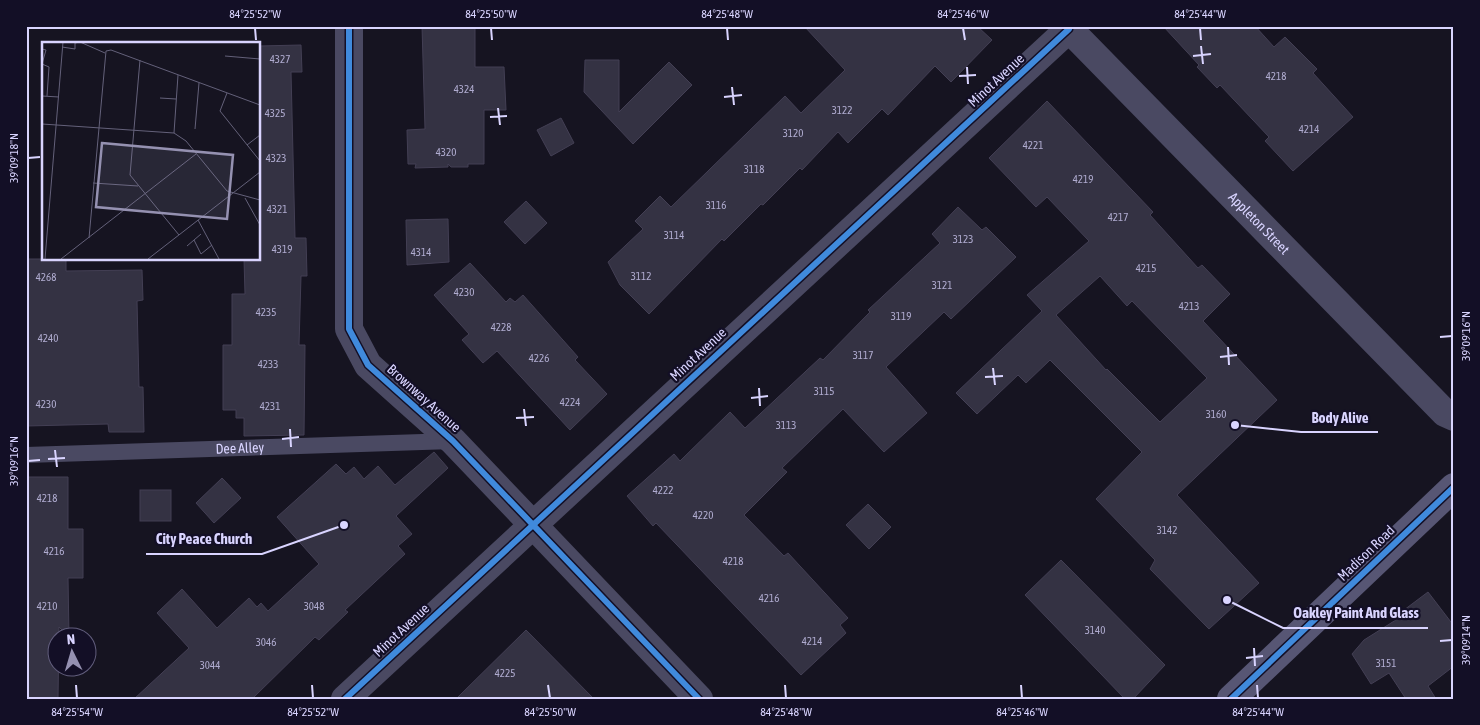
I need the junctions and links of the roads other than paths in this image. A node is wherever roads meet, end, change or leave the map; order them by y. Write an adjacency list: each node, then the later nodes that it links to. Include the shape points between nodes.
1 (349, 26): 4 (street, Brownway Avenue, via 349,329 368,365)
2 (1068, 28): 3 (street, Appleton Street, via 1438,406); 7 (street, Minot Avenue)
3 (1454, 417)
4 (453, 441): 5 (lane, Dee Alley); 7 (street, Brownway Avenue)
5 (26, 455)
6 (1454, 486): 10 (main road, Madison Road)
7 (532, 525): 8 (street, Minot Avenue); 9 (street, Brownway Avenue)
8 (345, 699)
9 (699, 699)
10 (1231, 699)

